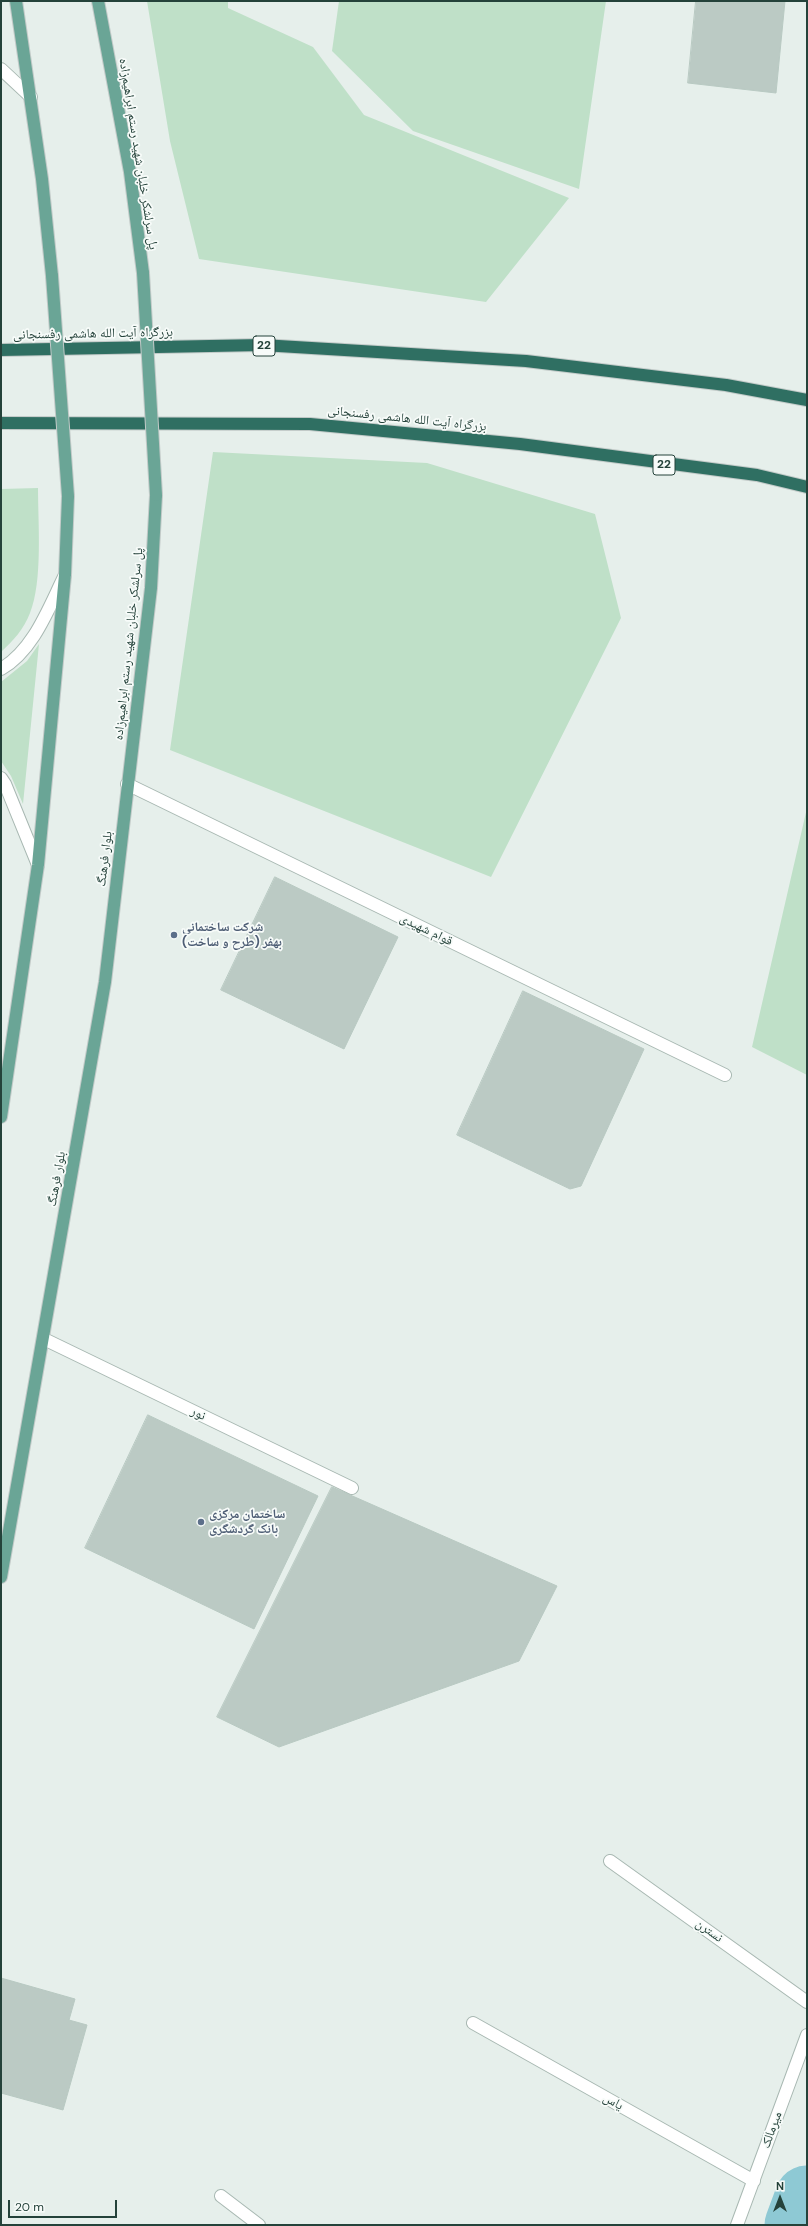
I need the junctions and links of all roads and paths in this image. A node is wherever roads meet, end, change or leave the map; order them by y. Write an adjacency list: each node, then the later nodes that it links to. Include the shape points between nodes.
1 (16, 1): 4 (main road)
2 (98, 4): 12 (main road, پل سرلشکر خلبان شهید رستم ابراهیم‌زاده, bridge, via 130,172 143,273 156,495 151,588)
3 (1, 69): 4 (street)
4 (31, 97): 9 (main road, bridge, via 52,276 68,496)
5 (1, 350): 6 (highway, بزرگراه آیت الله هاشمی رفسنجانی / 22, via 262,346 526,361 726,385)
6 (807, 400)
7 (1, 423): 8 (highway, بزرگراه آیت الله هاشمی رفسنجانی / 22, via 310,424 520,444 757,475)
8 (807, 487)
9 (65, 575): 10 (street, via 36,632 10,664); 13 (main road)
10 (1, 669)
11 (1, 778): 13 (street)
12 (127, 784): 14 (street, قوام شهیدی); 16 (main road, بلوار فرهنگ, via 105,982)
13 (38, 865): 15 (main road)
14 (725, 1075)
15 (1, 1117)
16 (44, 1339): 17 (street, نور); 18 (main road, بلوار فرهنگ)
17 (352, 1488)
18 (1, 1577)
19 (610, 1861): 20 (street, نسترن)
20 (807, 2002)
21 (473, 2023): 23 (street, یاس)
22 (807, 2035): 23 (street, میرمالک)
23 (754, 2181): 26 (street, میرمالک)
24 (221, 2196): 25 (street)
25 (259, 2225)
26 (737, 2225)

